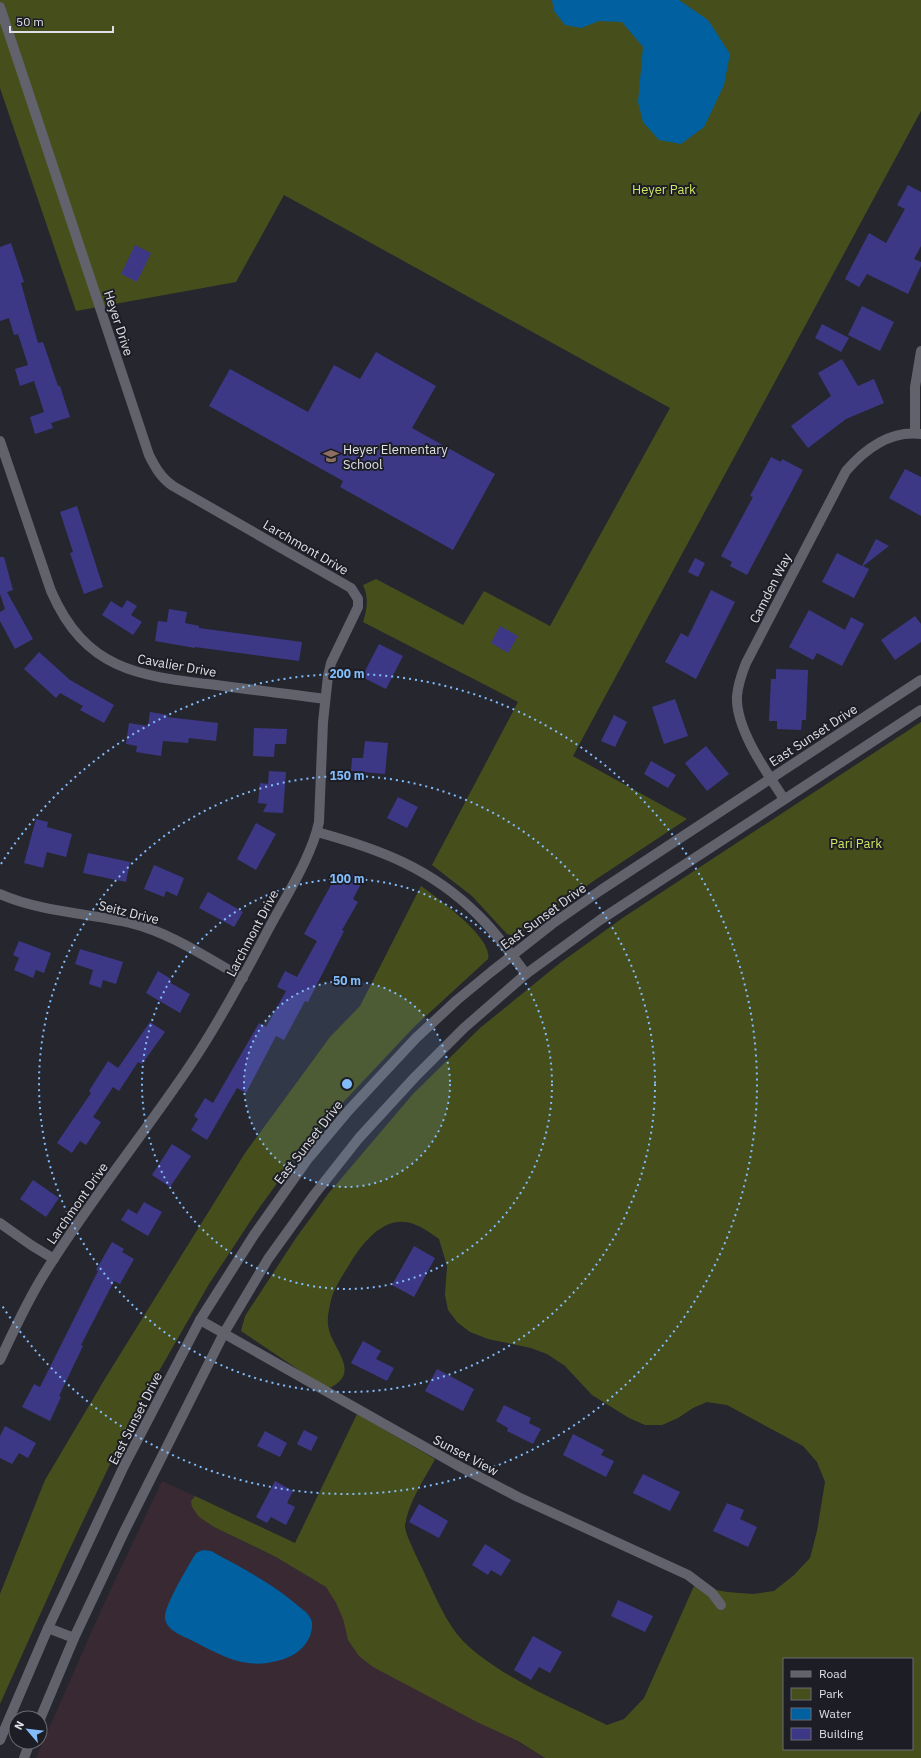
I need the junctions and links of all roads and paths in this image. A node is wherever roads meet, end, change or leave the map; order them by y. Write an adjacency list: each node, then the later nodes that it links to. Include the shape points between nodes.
1 (0, 7): 5 (street, Heyer Drive, via 149,455 165,480 172,486)
2 (921, 351): 3 (street, via 915,387)
3 (918, 434): 9 (street, Camden Way, via 892,437 881,442 864,452 846,471 746,663 737,696 738,712 743,728)
4 (0, 441): 7 (street, Cavalier Drive, via 51,591 60,611 82,640 115,664 134,672 162,678)
5 (242, 525): 7 (street, Larchmont Drive, via 343,582 355,593 358,607 331,663)
6 (921, 680): 9 (street, East Sunset Drive)
7 (325, 698): 11 (street, Larchmont Drive)
8 (921, 710): 10 (street)
9 (771, 779): 10 (street, Camden Way); 13 (street, East Sunset Drive, via 601,890)
10 (784, 799): 14 (street, via 600,920)
11 (317, 832): 13 (street, via 371,848 426,874 479,916); 15 (street, Larchmont Drive)
12 (0, 894): 15 (street, Seitz Drive, via 27,904 132,924 163,934)
13 (511, 955): 14 (street); 18 (street, East Sunset Drive, via 457,1000 349,1110 308,1160 258,1229)
14 (526, 974): 19 (street, via 464,1028 359,1138 268,1259)
15 (243, 978): 17 (street, Larchmont Drive, via 191,1064)
16 (0, 1223): 17 (street)
17 (54, 1259): 20 (street, Larchmont Drive, via 25,1308)
18 (200, 1320): 19 (street, Sunset View); 22 (street, East Sunset Drive, via 124,1466)
19 (224, 1333): 21 (street, Sunset View, via 455,1464 518,1496 688,1574 712,1593); 23 (street, via 127,1525)
20 (0, 1360)
21 (721, 1605)
22 (48, 1628): 23 (street); 25 (street, East Sunset Drive)
23 (74, 1638): 24 (street)
24 (44, 1710)
25 (0, 1740)

